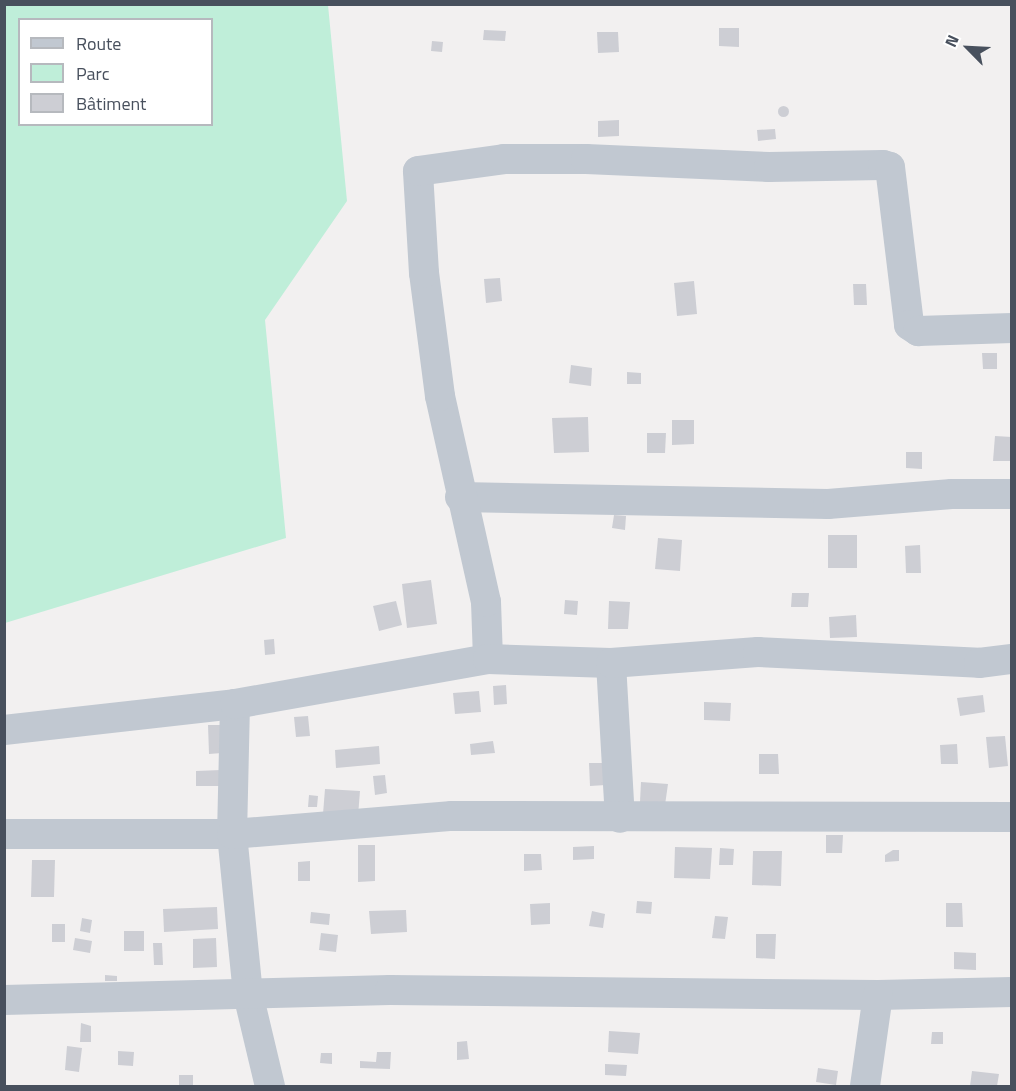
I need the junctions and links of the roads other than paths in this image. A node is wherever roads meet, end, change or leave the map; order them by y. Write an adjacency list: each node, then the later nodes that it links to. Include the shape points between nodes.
1 (1011, 328): 3 (street, via 918,331 909,325 890,168 883,165 769,167 504,159 422,169 417,176 424,273 440,396)
2 (1011, 494): 3 (street, via 952,494 828,504)
3 (460, 497): 4 (street, via 486,602)
4 (488, 658): 6 (street); 7 (street)
5 (1011, 659): 6 (street, via 979,663 758,652)
6 (611, 663): 10 (street)
7 (235, 704): 8 (street); 12 (street)
8 (4, 730)
9 (1011, 817): 10 (street)
10 (620, 818): 12 (street, via 452,816)
11 (4, 834): 12 (street)
12 (232, 834): 14 (street)
13 (1011, 992): 15 (street)
14 (248, 994): 15 (street, via 390,990); 16 (street); 17 (street)
15 (878, 994): 18 (street)
16 (4, 1000)
17 (270, 1086)
18 (866, 1086)

